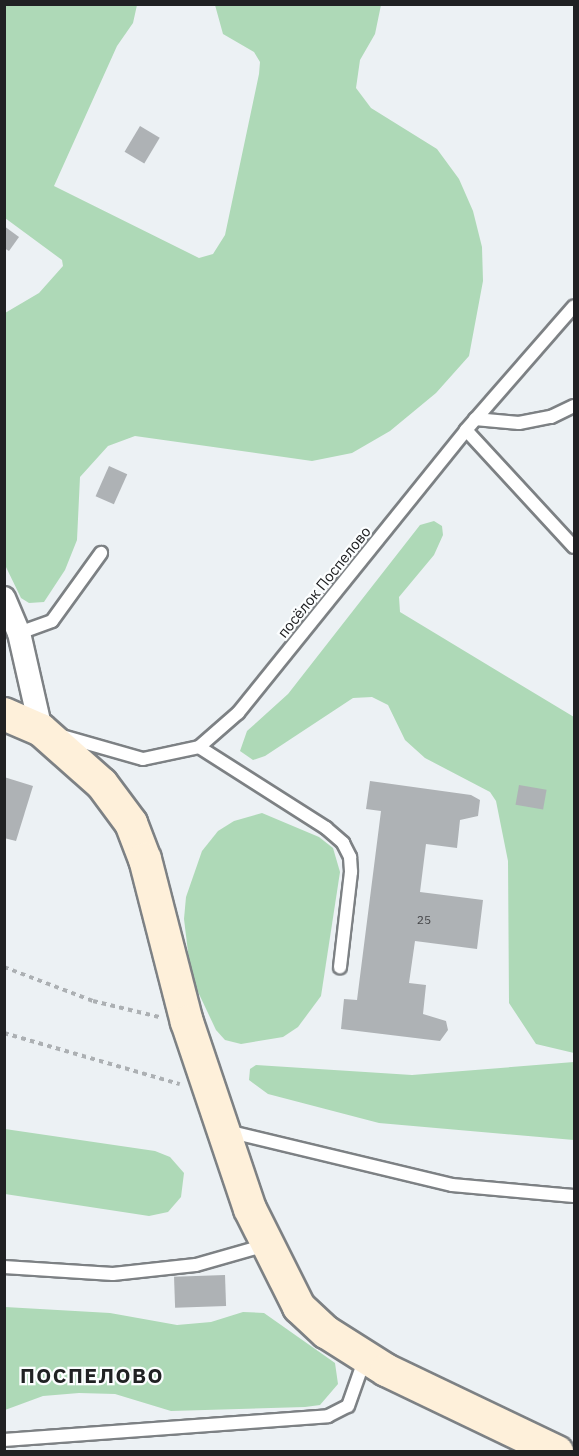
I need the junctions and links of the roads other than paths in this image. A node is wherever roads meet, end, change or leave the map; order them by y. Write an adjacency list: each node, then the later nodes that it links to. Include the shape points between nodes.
1 (574, 306): 3 (lane, посёлок Поспелово)
2 (574, 406): 3 (lane, via 551,417 519,423)
3 (476, 419): 4 (lane, посёлок Поспелово)
4 (466, 430): 5 (lane); 11 (lane, посёлок Поспелово, via 238,713)
5 (574, 548)
6 (101, 553): 8 (lane, via 52,621)
7 (4, 598): 8 (street)
8 (19, 633): 10 (street)
9 (4, 714): 10 (main road)
10 (41, 730): 11 (lane, посёлок Поспелово, via 143,759); 13 (main road, via 102,784 131,823 145,859 187,1022)
11 (200, 747): 12 (lane, via 343,843 350,857 351,872)
12 (340, 967)
13 (223, 1130): 14 (lane, via 452,1185); 15 (main road)
14 (574, 1196)
15 (266, 1245): 16 (lane, via 196,1265 112,1274); 17 (main road, via 299,1307)
16 (4, 1267)
17 (364, 1358): 18 (lane, via 348,1406 328,1416); 19 (main road)
18 (4, 1440)
19 (557, 1452)

